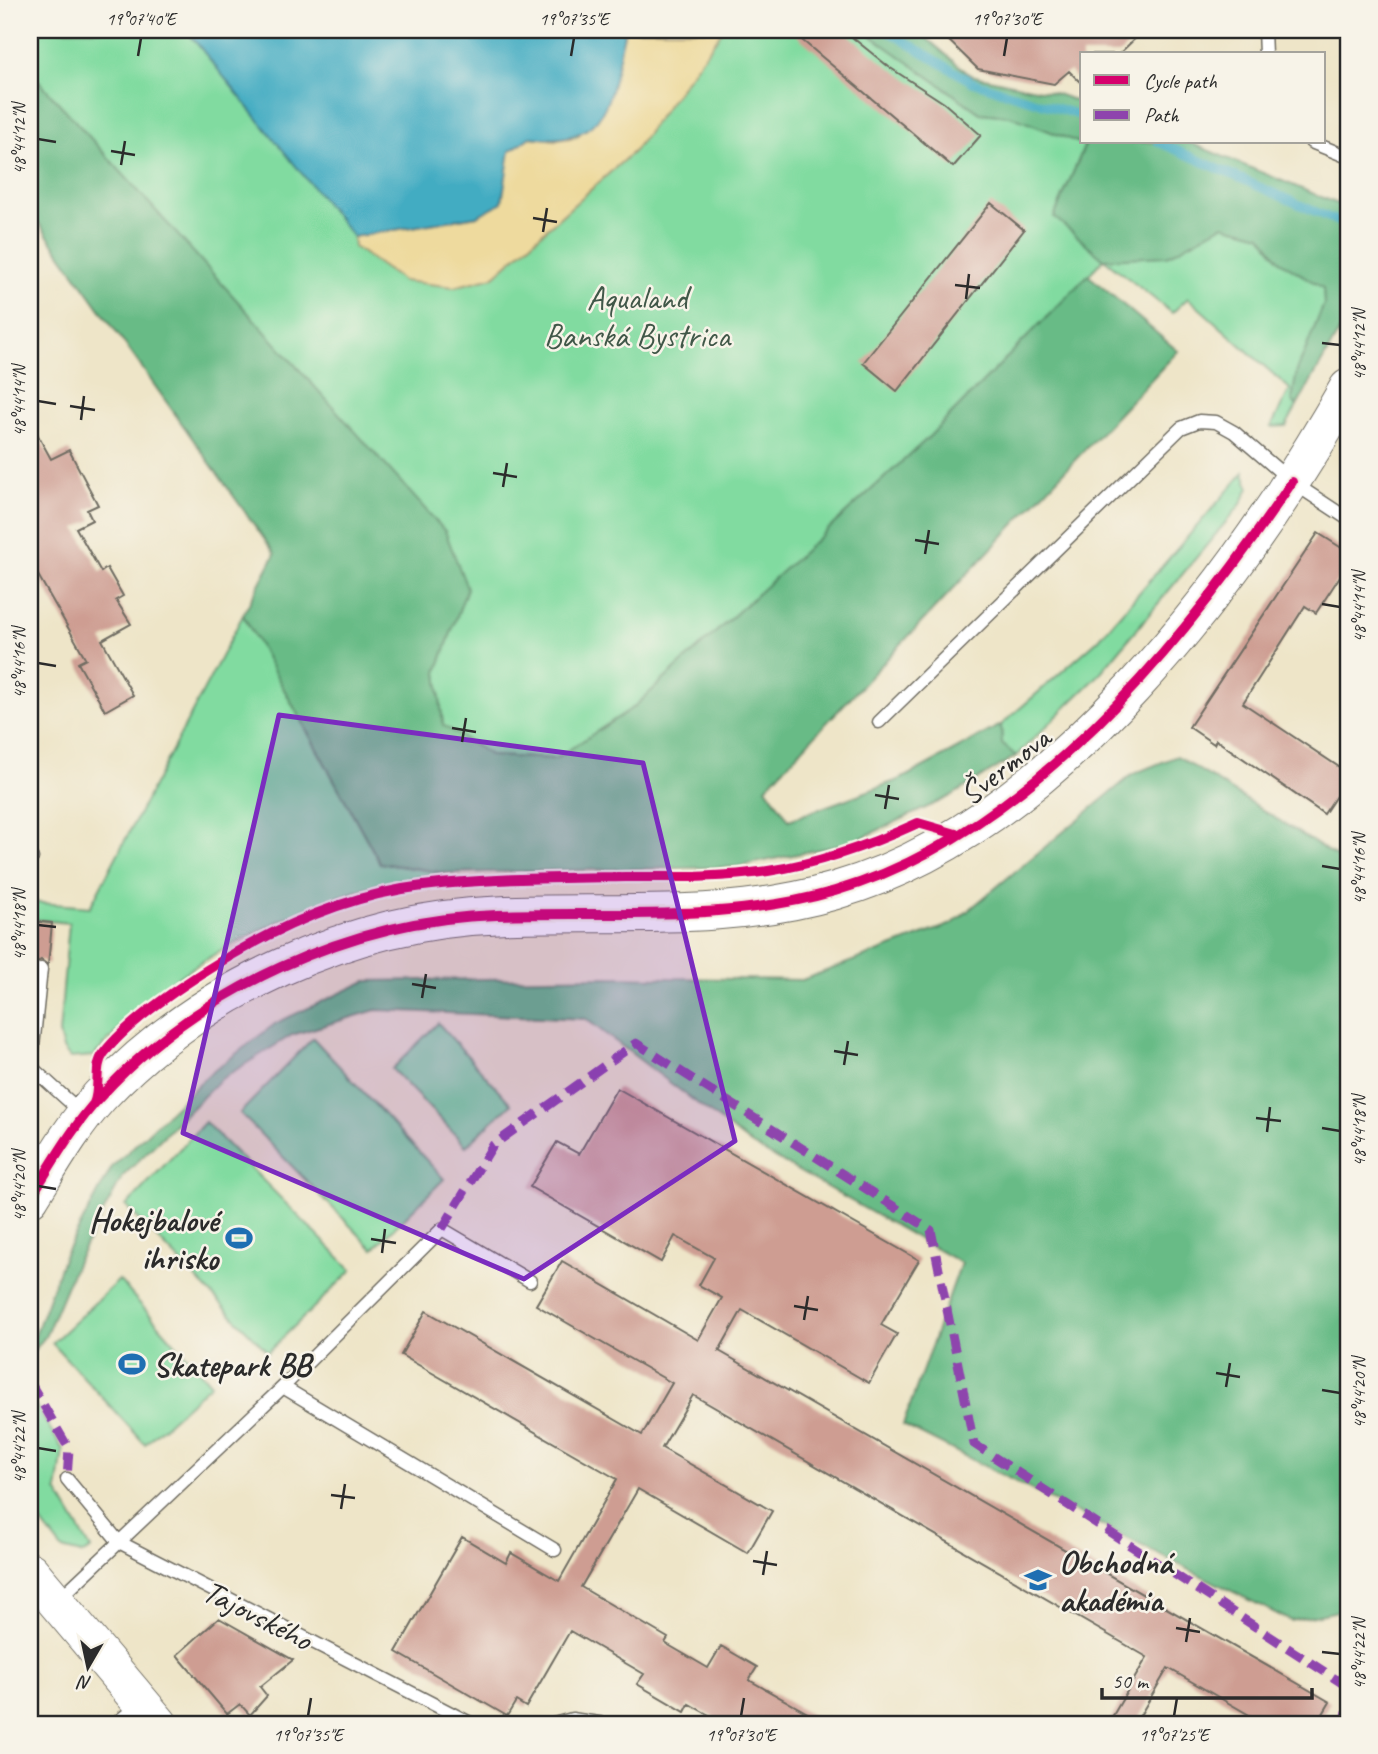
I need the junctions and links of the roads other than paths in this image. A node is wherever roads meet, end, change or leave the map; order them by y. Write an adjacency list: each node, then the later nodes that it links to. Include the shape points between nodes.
1 (1264, 30): 2 (lane)
2 (1265, 52)
3 (1316, 144): 4 (lane)
4 (1348, 157)
5 (1348, 388): 6 (street, Švermova)
6 (1292, 482): 7 (lane); 8 (lane, via 1216,422 1199,421 1181,428); 11 (street, Švermova, via 1170,649 1102,719 1039,777 927,852 883,874 804,899 682,914 494,915 425,923 315,953 200,1012 152,1049)
7 (1348, 519)
8 (879, 722)
9 (41, 969): 10 (lane)
10 (30, 1067): 11 (lane)
11 (85, 1115): 12 (street, Švermova)
12 (30, 1198)
13 (530, 1281): 14 (lane, via 442,1229)
14 (283, 1387): 16 (lane); 17 (lane)
15 (67, 1479): 16 (lane)
16 (120, 1542): 19 (lane); 21 (lane, Tajovského)
17 (555, 1550)
18 (30, 1571): 19 (street)
19 (57, 1601): 20 (street)
20 (139, 1717)
21 (472, 1724)
22 (554, 1724): 23 (lane, via 572,1719)
23 (605, 1724)

